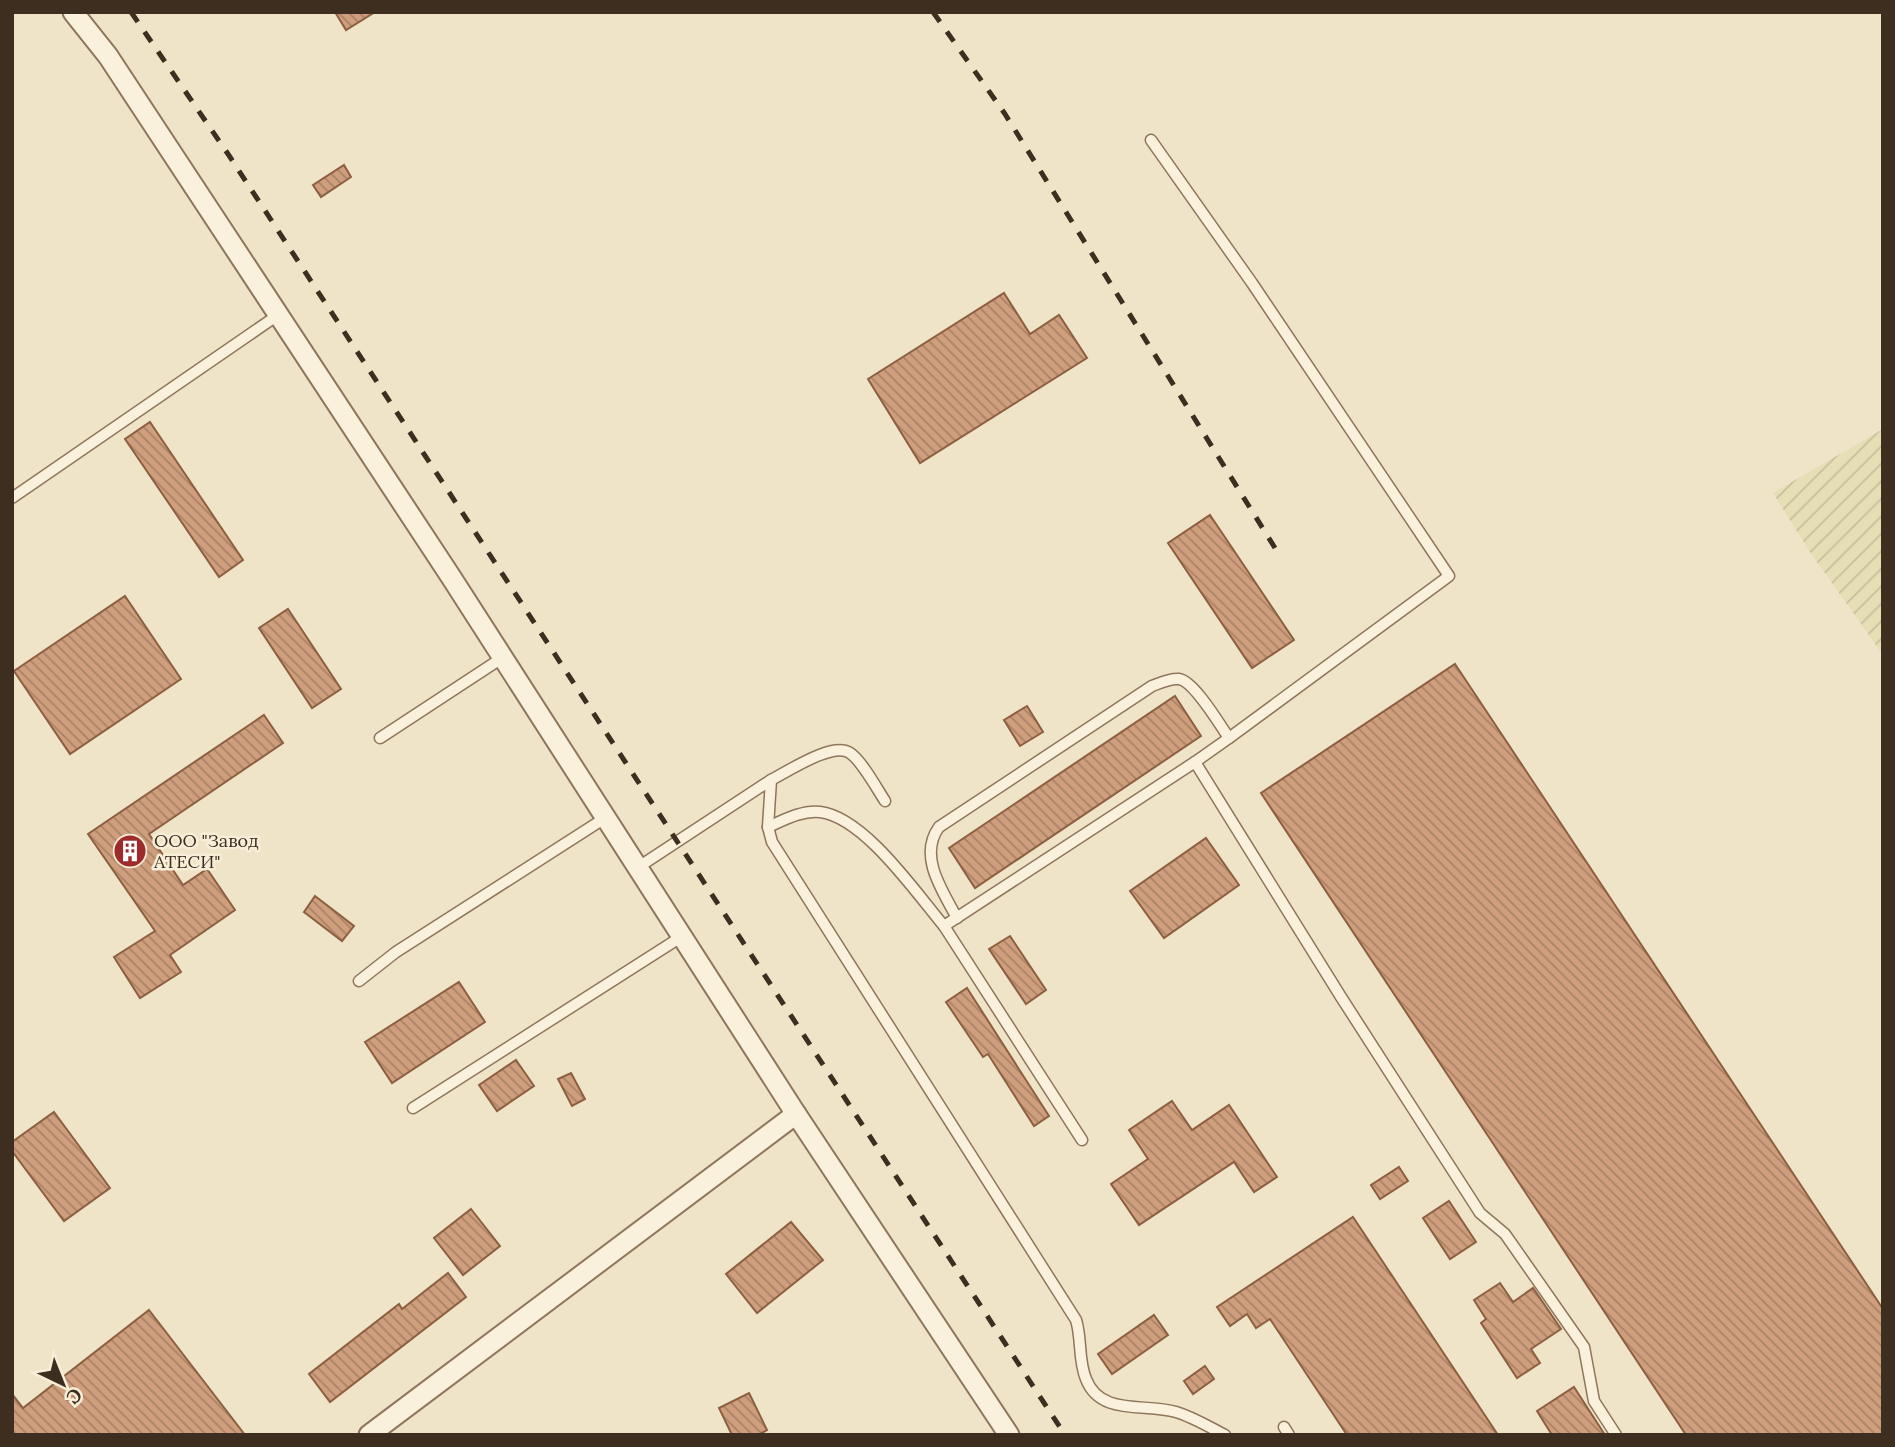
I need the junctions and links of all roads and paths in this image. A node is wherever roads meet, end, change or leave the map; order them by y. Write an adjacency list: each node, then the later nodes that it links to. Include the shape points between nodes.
1 (73, 12): 3 (street, via 108,56)
2 (1151, 140): 7 (lane, via 1449,576)
3 (278, 315): 4 (lane); 5 (street)
4 (12, 498)
5 (502, 658): 6 (lane); 11 (street)
6 (380, 738)
7 (1229, 738): 8 (lane); 14 (lane, via 1192,686 1181,679 1166,680 948,820 931,839 932,869)
8 (1195, 762): 14 (lane); 24 (lane, via 1480,1213 1505,1234 1584,1347 1594,1401)
9 (771, 780): 10 (lane, via 819,755 843,749 852,754); 12 (lane); 13 (lane)
10 (886, 801)
11 (605, 818): 13 (street); 17 (lane, via 396,952)
12 (768, 827): 15 (lane, via 795,815 820,812 846,822 878,847); 23 (lane, via 772,842 1076,1320 1085,1378 1092,1391 1103,1402 1179,1413)
13 (637, 868): 16 (street)
14 (957, 918): 15 (lane)
15 (944, 926): 20 (lane)
16 (681, 937): 18 (lane); 19 (street)
17 (359, 981)
18 (413, 1108)
19 (796, 1114): 21 (street); 22 (street)
20 (1082, 1140)
21 (369, 1435)
22 (1009, 1435)
23 (1225, 1435)
24 (1616, 1435)

